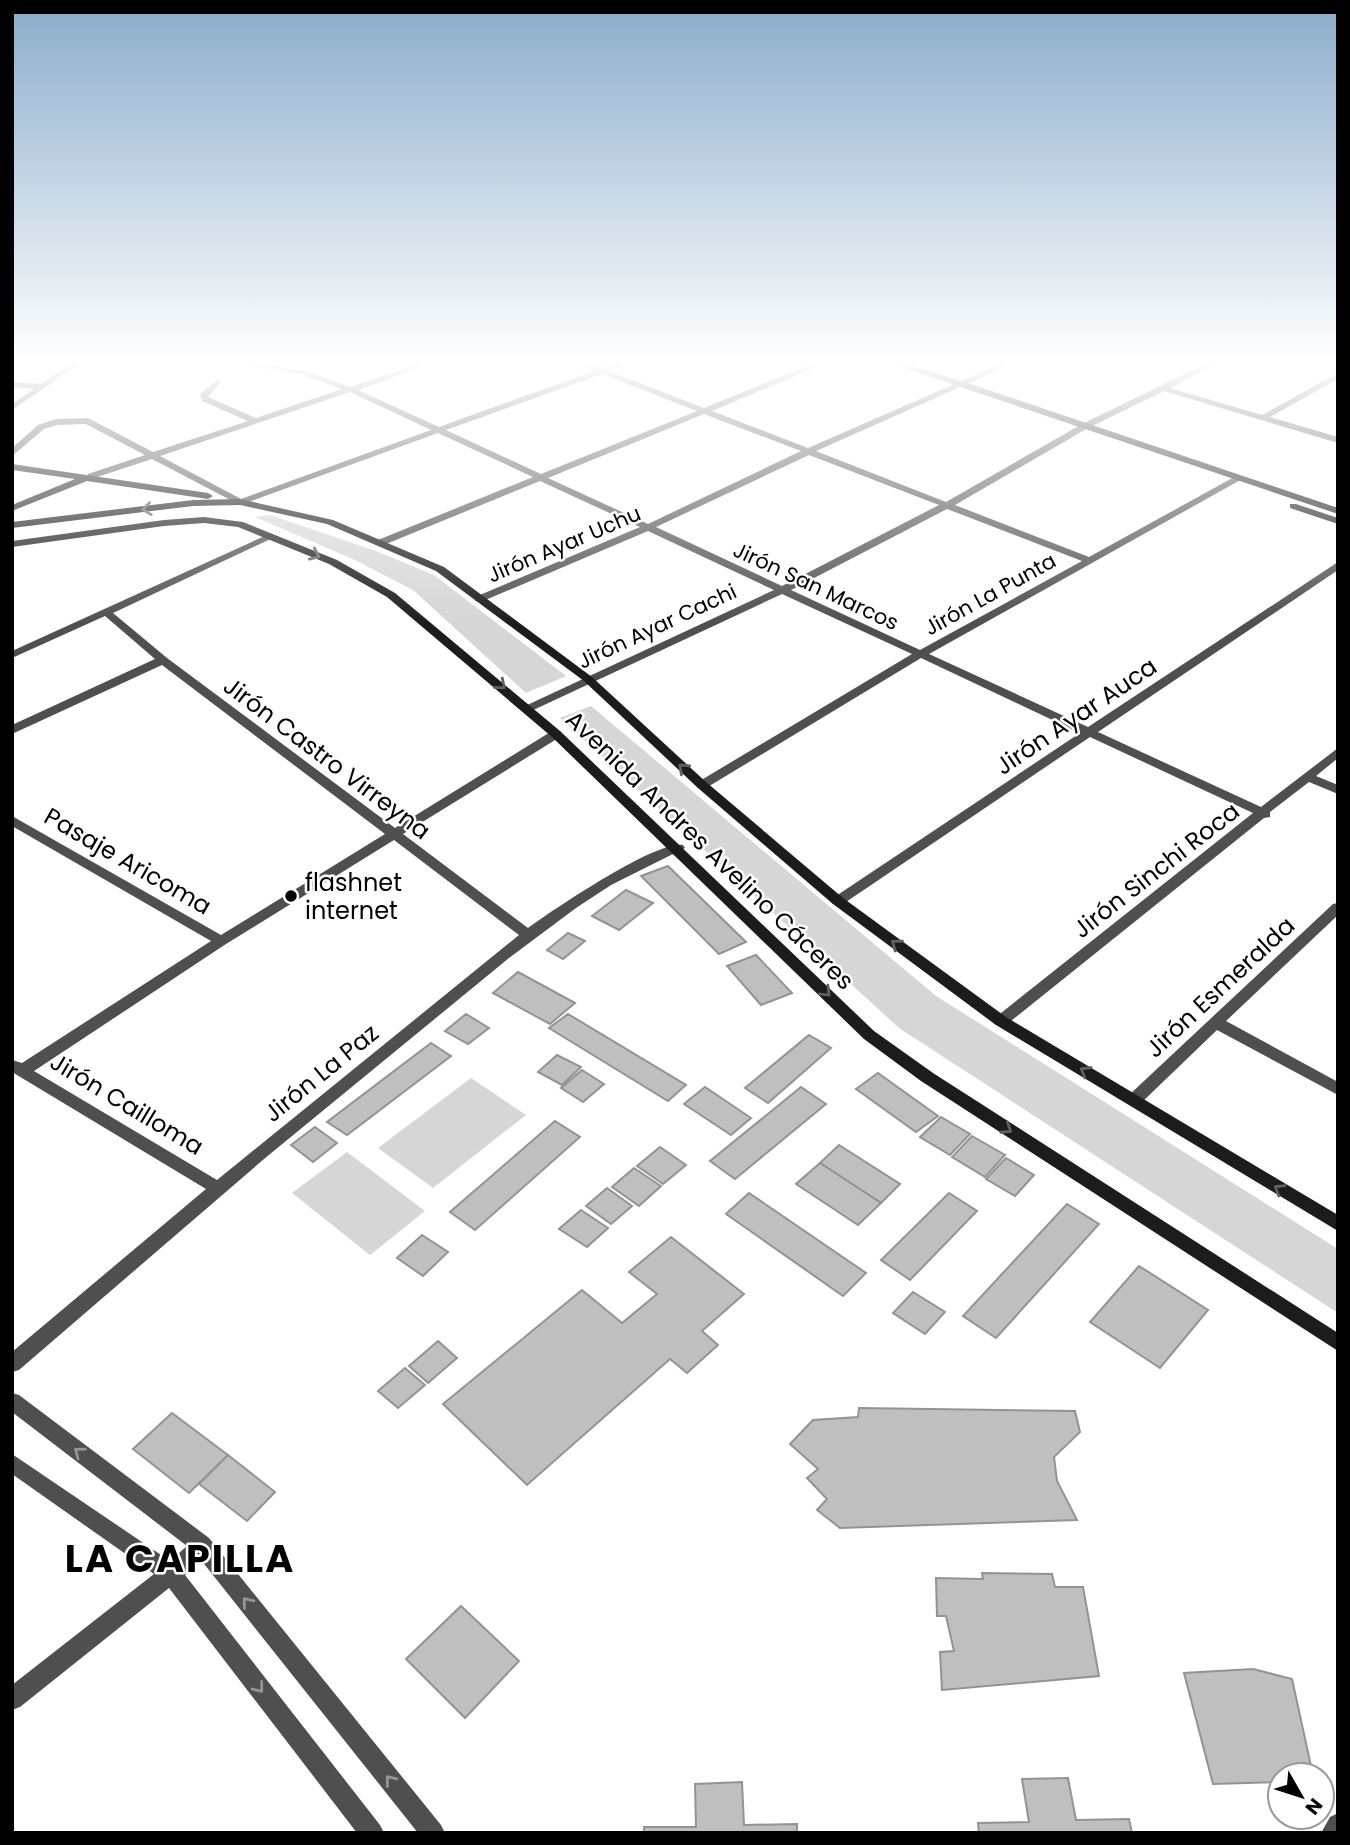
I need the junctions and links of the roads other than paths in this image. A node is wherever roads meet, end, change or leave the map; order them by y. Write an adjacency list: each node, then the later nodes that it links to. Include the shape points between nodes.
1 (148, 451): 10 (street)
2 (167, 451): 10 (street)
3 (376, 451): 17 (street)
4 (481, 451): 13 (street, Jirón San Marcos)
5 (604, 451): 13 (street)
6 (1041, 451): 18 (street, Jirón Ayar Cachi)
7 (1139, 451): 15 (main road)
8 (1152, 451): 14 (main road)
9 (809, 452): 18 (street); 24 (street, Jirón Ayar Uchu)
10 (155, 455): 12 (street); 17 (street)
11 (12, 467): 12 (main road)
12 (91, 477): 16 (main road); 19 (main road)
13 (541, 477): 24 (street, Jirón San Marcos); 26 (street)
14 (1239, 478): 15 (street, Jirón La Punta); 20 (main road)
15 (1227, 484): 22 (main road); 28 (street, Jirón La Punta)
16 (195, 499): 17 (main road, Avenida Andres Avelino Cáceres); 21 (main road); 23 (main road, Avenida Andres Avelino Cáceres, one-way to 23)
17 (240, 502): 21 (main road); 26 (main road, Avenida Andres Avelino Cáceres, via 330,522)
18 (949, 504): 28 (street); 30 (street, Jirón Ayar Cachi)
19 (12, 508)
20 (1338, 511)
21 (205, 520): 25 (main road, Avenida Andres Avelino Cáceres, via 240,524); 27 (main road, Avenida Andres Avelino Cáceres)
22 (1338, 521)
23 (12, 525)
24 (649, 527): 30 (street, Jirón San Marcos); 31 (street, Jirón Ayar Uchu)
25 (272, 536): 32 (street); 37 (main road, Avenida Andres Avelino Cáceres, one-way to 37, via 333,562 391,595)
26 (382, 542): 31 (main road, Avenida Andres Avelino Cáceres, via 440,569)
27 (12, 544)
28 (1091, 561): 34 (street, Jirón La Punta)
29 (1338, 565): 39 (street, Jirón Ayar Auca)
30 (779, 591): 34 (street, Jirón San Marcos); 36 (street, Jirón Ayar Cachi)
31 (479, 598): 36 (main road, Avenida Andres Avelino Cáceres)
32 (105, 611): 33 (street); 35 (street, Jirón Castro Virreyna)
33 (12, 655)
34 (919, 655): 39 (street, Jirón San Marcos); 43 (street, Jirón La Punta)
35 (163, 660): 38 (street); 47 (street, Jirón Castro Virreyna)
36 (588, 679): 37 (street, Jirón Ayar Cachi); 43 (main road, Avenida Andres Avelino Cáceres, one-way to 36)
37 (529, 708): 40 (main road, Avenida Andres Avelino Cáceres)
38 (12, 730)
39 (1087, 733): 45 (street, Jirón San Marcos); 49 (street, Jirón Ayar Auca)
40 (556, 734): 47 (street); 48 (main road, Avenida Andres Avelino Cáceres)
41 (1338, 752): 42 (street, Jirón Sinchi Roca)
42 (1309, 777): 44 (street); 45 (street, Jirón Sinchi Roca)
43 (702, 785): 49 (main road, Avenida Andres Avelino Cáceres)
44 (1338, 790)
45 (1265, 814): 53 (street, Jirón Sinchi Roca)
46 (12, 820): 52 (street, Pasaje Aricoma)
47 (395, 836): 51 (street, Jirón Castro Virreyna); 52 (street)
48 (678, 848): 51 (street, Jirón La Paz, via 634,866); 60 (main road, Avenida Andres Avelino Cáceres, one-way to 60, via 869,1035)
49 (838, 901): 53 (main road, Avenida Andres Avelino Cáceres, one-way to 49)
50 (1338, 907): 54 (street, Jirón Esmeralda)
51 (528, 935): 58 (street, Jirón La Paz)
52 (221, 941): 55 (street)
53 (1001, 1021): 57 (main road, Avenida Andres Avelino Cáceres, one-way to 53)
54 (1215, 1022): 56 (street); 57 (street, Jirón Esmeralda)
55 (17, 1068): 58 (street, Jirón Cailloma)
56 (1338, 1089)
57 (1133, 1100): 59 (main road, Avenida Andres Avelino Cáceres, one-way to 57)
58 (216, 1187): 61 (street, Jirón La Paz)
59 (1338, 1224)
60 (1338, 1343)
61 (12, 1364)
62 (12, 1401): 64 (street, one-way to 62)
63 (12, 1463): 65 (street)
64 (202, 1545): 65 (street); 69 (street, one-way to 64)
65 (170, 1574): 66 (street); 68 (street, one-way to 68)
66 (12, 1699)
67 (1338, 1825): 70 (street)
68 (372, 1833)
69 (433, 1833)
70 (1333, 1833)

